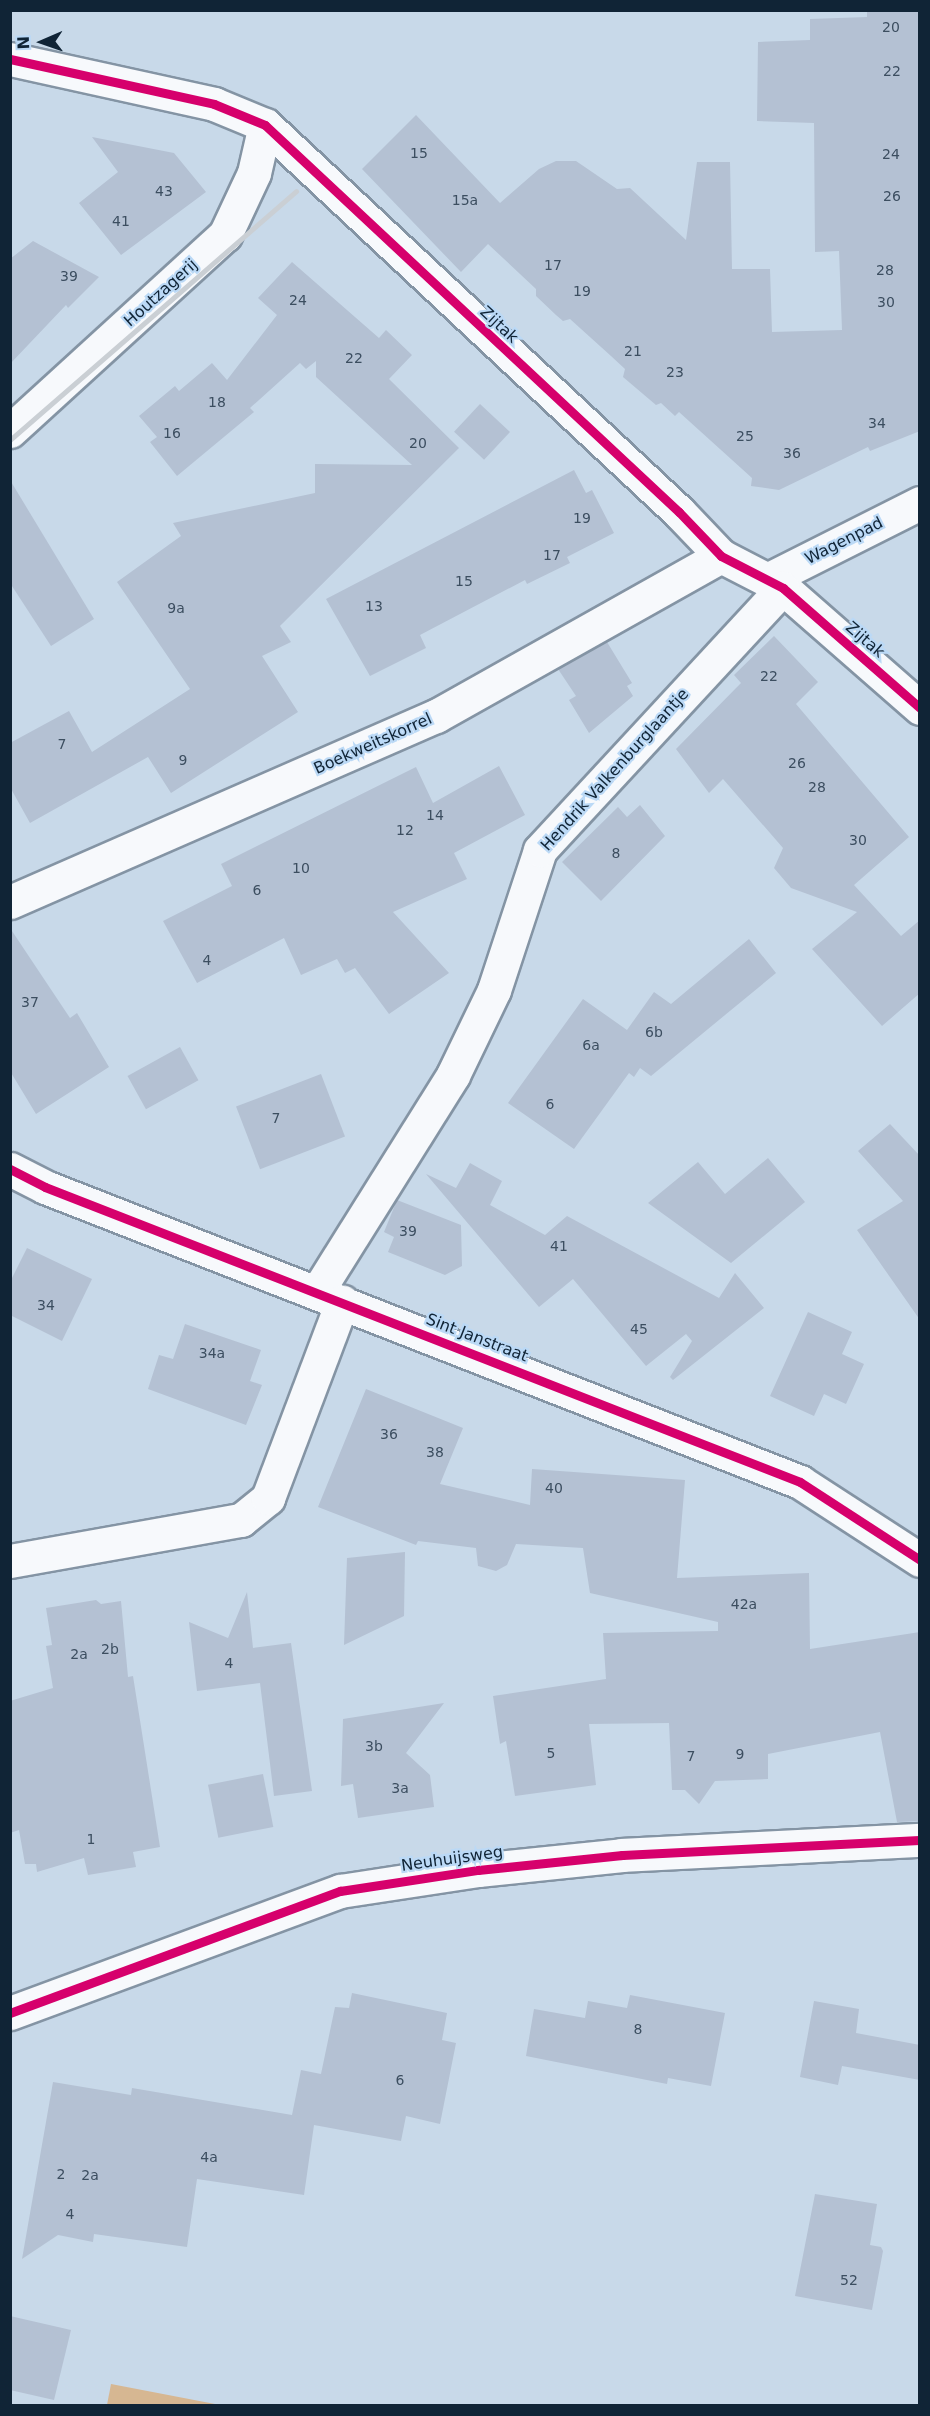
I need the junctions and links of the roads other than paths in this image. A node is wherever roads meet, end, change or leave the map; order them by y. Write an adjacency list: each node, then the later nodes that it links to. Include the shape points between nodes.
1 (10, 58): 2 (street, Zijtak, via 214,104)
2 (265, 125): 3 (street, Houtzagerij, via 254,173 225,235); 5 (street, Zijtak, via 679,512)
3 (10, 431)
4 (920, 503): 6 (street, Wagenpad)
5 (721, 556): 6 (street, Zijtak); 8 (street, Boekweitskorrel, via 436,716)
6 (776, 584): 7 (street, Zijtak); 10 (street, Hendrik Valkenburglaantje, via 540,850 494,990 453,1075)
7 (920, 708)
8 (10, 902)
9 (10, 1169): 10 (street, Sint Janstraat, via 45,1187)
10 (330, 1297): 11 (street, Sint Janstraat, via 800,1482); 12 (street, Hendrik Valkenburglaantje, via 268,1498 241,1520)
11 (920, 1560)
12 (10, 1561)
13 (920, 1840): 14 (street, Neuhuijsweg, via 622,1855 340,1890)
14 (10, 2013)

